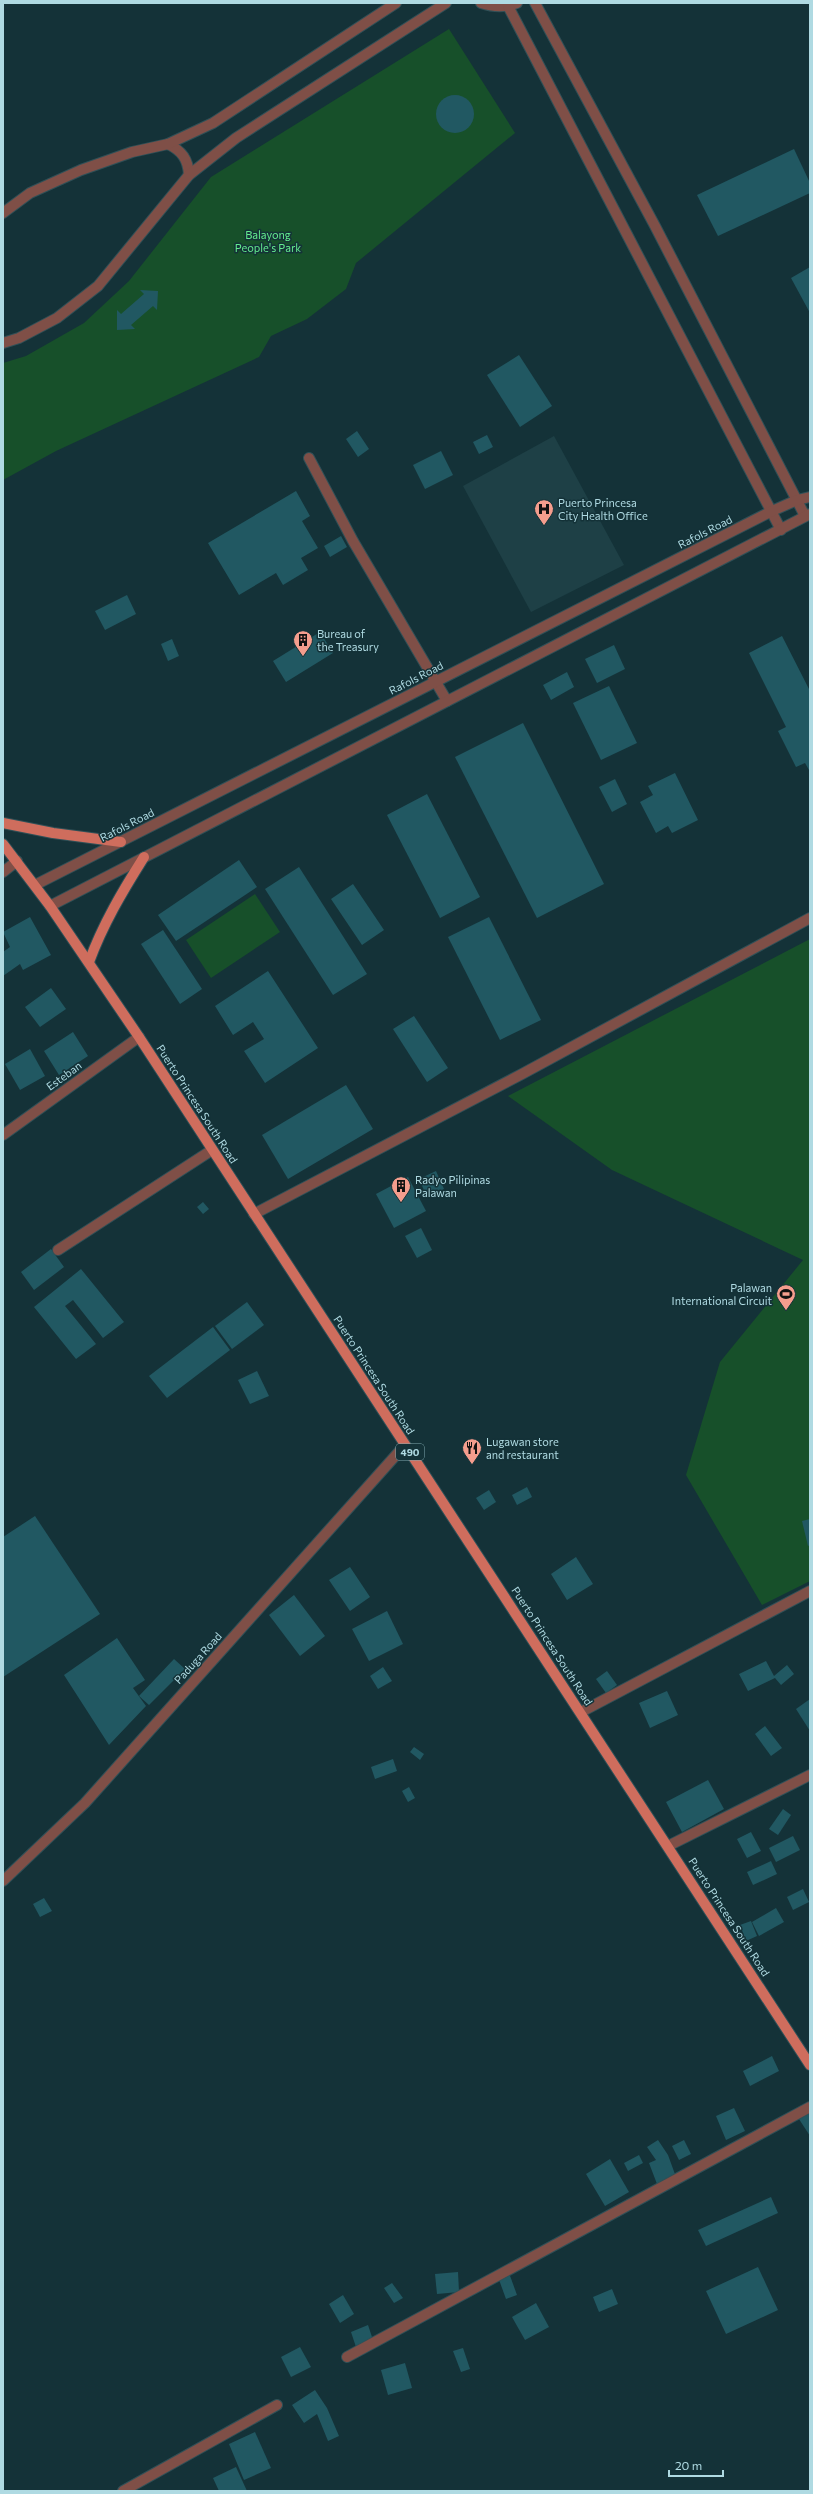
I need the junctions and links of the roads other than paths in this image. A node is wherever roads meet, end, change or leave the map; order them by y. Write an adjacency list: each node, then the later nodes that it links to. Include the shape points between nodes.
1 (396, 3): 6 (street, via 213,123)
2 (446, 3): 7 (street, via 236,138)
3 (480, 3): 5 (street, via 492,6)
4 (536, 3): 12 (street)
5 (513, 5): 13 (street)
6 (168, 144): 7 (street, via 184,156); 8 (street, via 132,152 81,170 30,193)
7 (189, 174): 9 (street, via 98,286 57,318 20,338)
8 (3, 213)
9 (3, 343)
10 (310, 458): 16 (street, via 353,541)
11 (810, 497): 12 (street, Rafols Road)
12 (797, 500): 13 (street, Rafols Road); 14 (street)
13 (772, 511): 15 (street); 16 (street, Rafols Road)
14 (808, 515): 15 (street)
15 (781, 530): 17 (street)
16 (436, 682): 17 (street); 19 (street, Rafols Road)
17 (447, 701): 21 (street)
18 (3, 823): 19 (main road, via 52,833)
19 (121, 842): 24 (street, Rafols Road)
20 (3, 844): 22 (main road, Puerto Princesa South Road / 490)
21 (144, 857): 25 (street); 27 (main road, via 115,901 101,928)
22 (17, 861): 23 (street); 24 (main road, Puerto Princesa South Road / 490)
23 (3, 872)
24 (35, 885): 25 (main road, Puerto Princesa South Road / 490)
25 (50, 906): 27 (main road, Puerto Princesa South Road / 490)
26 (810, 918): 31 (street, via 522,1074)
27 (89, 962): 28 (main road, Puerto Princesa South Road / 490)
28 (139, 1038): 29 (street, Esteban); 30 (main road, Puerto Princesa South Road / 490)
29 (3, 1135)
30 (212, 1150): 31 (main road, Puerto Princesa South Road / 490); 32 (street)
31 (254, 1214): 33 (main road, Puerto Princesa South Road / 490)
32 (58, 1250)
33 (405, 1445): 35 (main road, Puerto Princesa South Road / 490); 38 (street, Paduga Road, via 85,1803)
34 (810, 1591): 35 (street)
35 (581, 1712): 37 (main road, Puerto Princesa South Road / 490)
36 (810, 1775): 37 (street)
37 (668, 1846): 39 (main road, Puerto Princesa South Road / 490)
38 (3, 1881)
39 (810, 2065)
40 (810, 2107): 41 (street)
41 (348, 2357)
42 (277, 2405): 43 (street)
43 (123, 2491)

